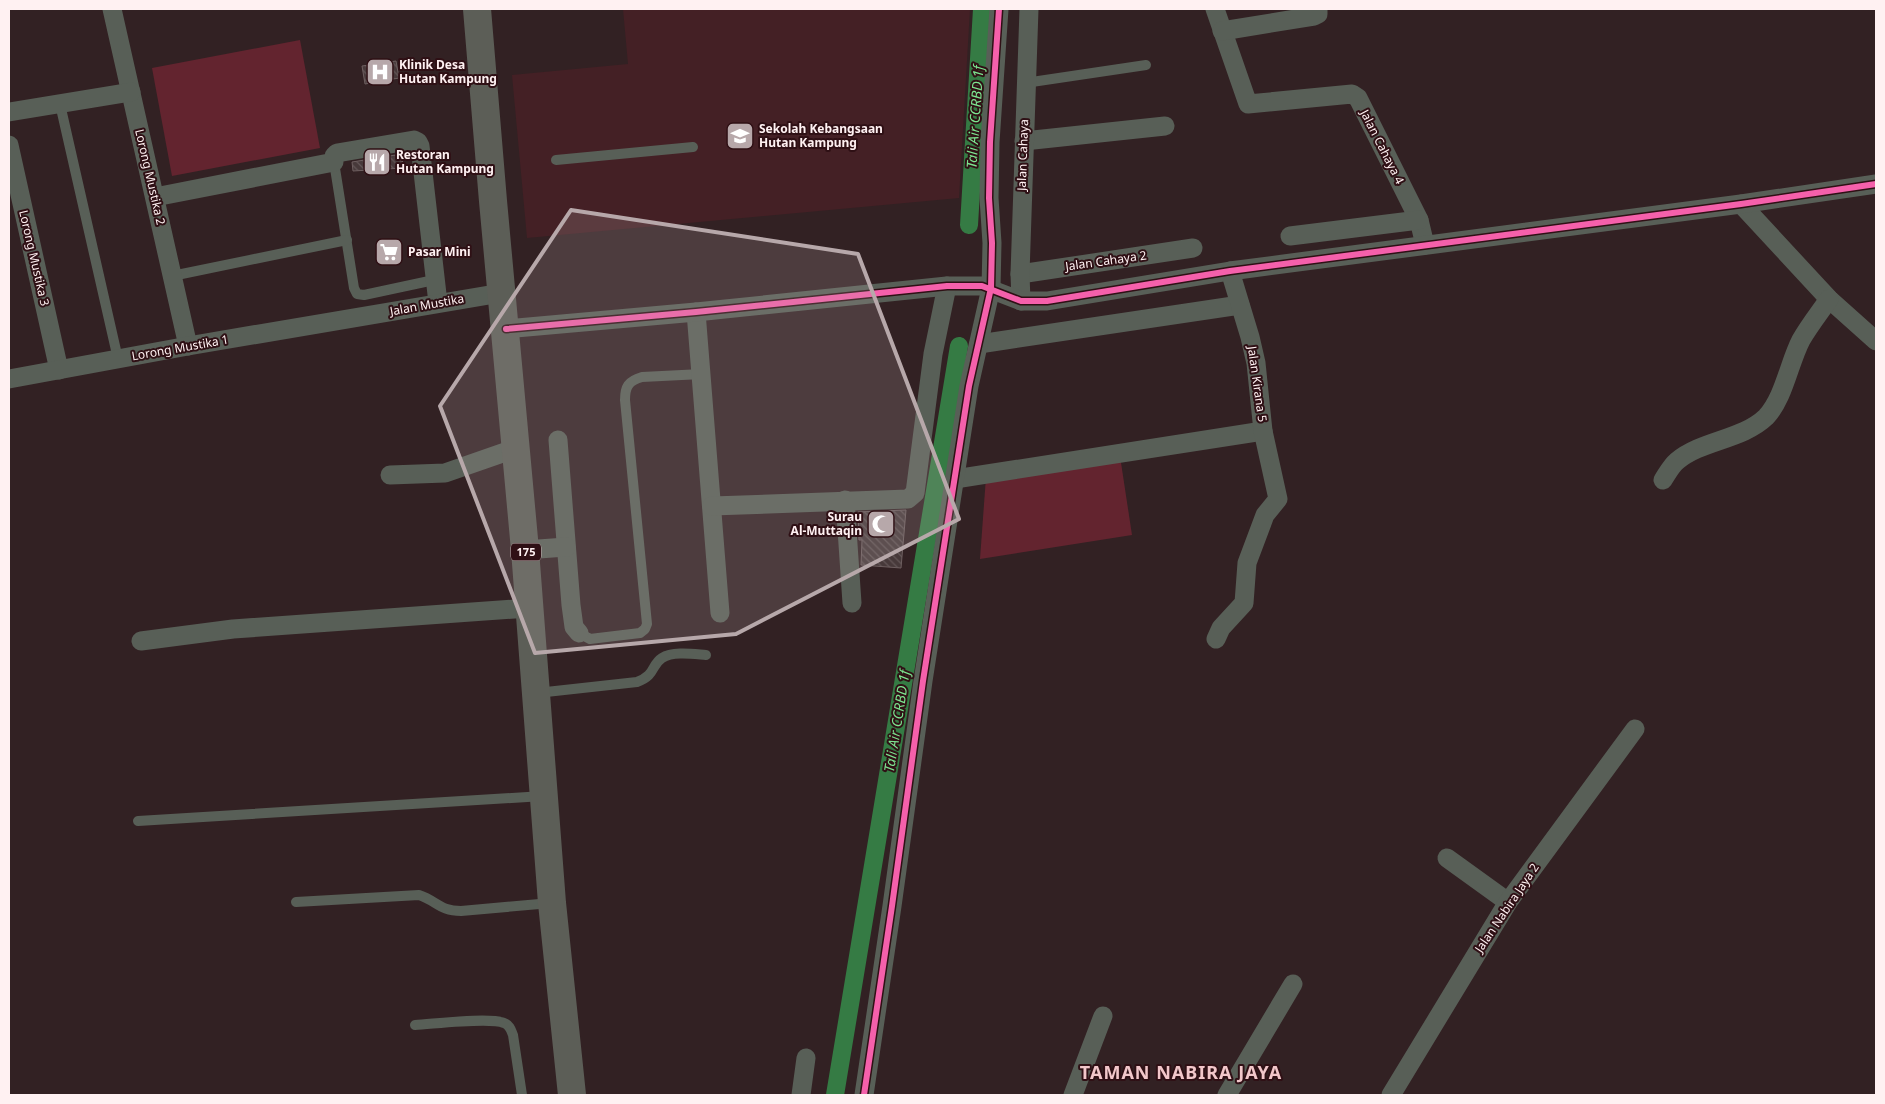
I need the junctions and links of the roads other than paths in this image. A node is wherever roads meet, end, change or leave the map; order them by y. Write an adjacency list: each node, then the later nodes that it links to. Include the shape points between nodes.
1 (112, 9): 10 (street, Lorong Mustika 2)
2 (477, 9): 33 (main road, 175)
3 (999, 9): 32 (street, via 990,142)
4 (1029, 9): 9 (street, Jalan Cahaya)
5 (1215, 9): 7 (street)
6 (1318, 9): 7 (street, via 1314,16)
7 (1222, 31): 22 (street, Jalan Cahaya 4, via 1250,104 1356,96)
8 (1146, 65): 9 (lane)
9 (1026, 83): 14 (street, Jalan Cahaya)
10 (130, 92): 11 (street); 20 (street, Lorong Mustika 2)
11 (60, 104): 12 (street); 44 (lane)
12 (9, 112)
13 (1165, 126): 14 (street)
14 (1024, 141): 28 (street, Jalan Cahaya)
15 (9, 145): 45 (street, Lorong Mustika 3)
16 (693, 146): 17 (lane)
17 (556, 160)
18 (334, 162): 20 (street); 24 (lane); 30 (street, via 337,153 414,140 418,142)
19 (1876, 184): 21 (street)
20 (155, 197): 29 (street, Lorong Mustika 2)
21 (1740, 204): 25 (street); 34 (street)
22 (1419, 220): 23 (street); 25 (street, Jalan Cahaya 4)
23 (1290, 236)
24 (347, 240): 29 (lane); 30 (lane, via 357,294 364,296)
25 (1426, 244): 27 (street)
26 (1193, 248): 28 (street, Jalan Cahaya 2)
27 (1230, 271): 35 (street, via 1047,301); 37 (street, Jalan Kirana 5)
28 (1020, 274): 35 (street, Jalan Cahaya)
29 (172, 276): 43 (street, Lorong Mustika 2)
30 (434, 280): 36 (street)
31 (947, 286): 32 (street); 38 (street); 54 (street, via 933,354 915,493 908,499)
32 (991, 288): 35 (street); 42 (street)
33 (501, 293): 36 (street, Jalan Mustika); 40 (main road, 175)
34 (1829, 299): 41 (street); 53 (street, via 1801,341 1778,398 1768,414 1753,426 1677,461)
35 (1021, 301)
36 (438, 303): 39 (street, Jalan Mustika)
37 (1240, 305): 42 (street); 48 (street, Jalan Kirana 5, via 1256,363)
38 (696, 312): 40 (street); 46 (street)
39 (352, 319): 43 (street, Lorong Mustika 1)
40 (506, 329): 50 (main road, 175)
41 (1876, 341)
42 (979, 344): 52 (street)
43 (188, 346): 44 (street, Lorong Mustika 1)
44 (118, 359): 45 (street, Lorong Mustika 1)
45 (59, 370): 47 (street, Lorong Mustika 1)
46 (702, 374): 55 (street); 61 (lane, via 642,377 634,379 625,390 647,624 640,633 590,638)
47 (9, 378)
48 (1263, 431): 52 (street); 62 (street, Jalan Kirana 5, via 1278,499 1265,515 1247,563 1244,603)
49 (558, 440): 56 (street)
50 (517, 448): 51 (street, via 445,473); 57 (main road, 175)
51 (390, 475)
52 (955, 479): 80 (street, via 922,681)
53 (1663, 480)
54 (845, 500): 55 (street); 58 (street)
55 (712, 506): 60 (street)
56 (566, 547): 57 (street); 61 (street, via 574,627)
57 (526, 550): 59 (main road, 175)
58 (852, 604)
59 (530, 608): 63 (street, via 233,629); 65 (main road, 175)
60 (720, 613)
61 (579, 633)
62 (1216, 639)
63 (141, 640)
64 (706, 655): 65 (lane, via 660,658 650,675 637,682)
65 (536, 694): 67 (main road, 175)
66 (1635, 729): 71 (street, Jalan Nabira Jaya 2)
67 (544, 796): 68 (lane); 72 (main road, 175)
68 (138, 821)
69 (1447, 858): 71 (street)
70 (296, 902): 72 (lane, via 419,895 449,911)
71 (1508, 902): 83 (street, Jalan Nabira Jaya 2)
72 (552, 903): 78 (main road, 175)
73 (1293, 984): 82 (street)
74 (1103, 1016): 81 (street)
75 (415, 1025): 77 (lane, via 504,1023 511,1028 513,1035)
76 (806, 1058): 79 (street)
77 (522, 1095)
78 (572, 1095)
79 (801, 1095)
80 (864, 1095)
81 (1073, 1095)
82 (1227, 1095)
83 (1390, 1095)

